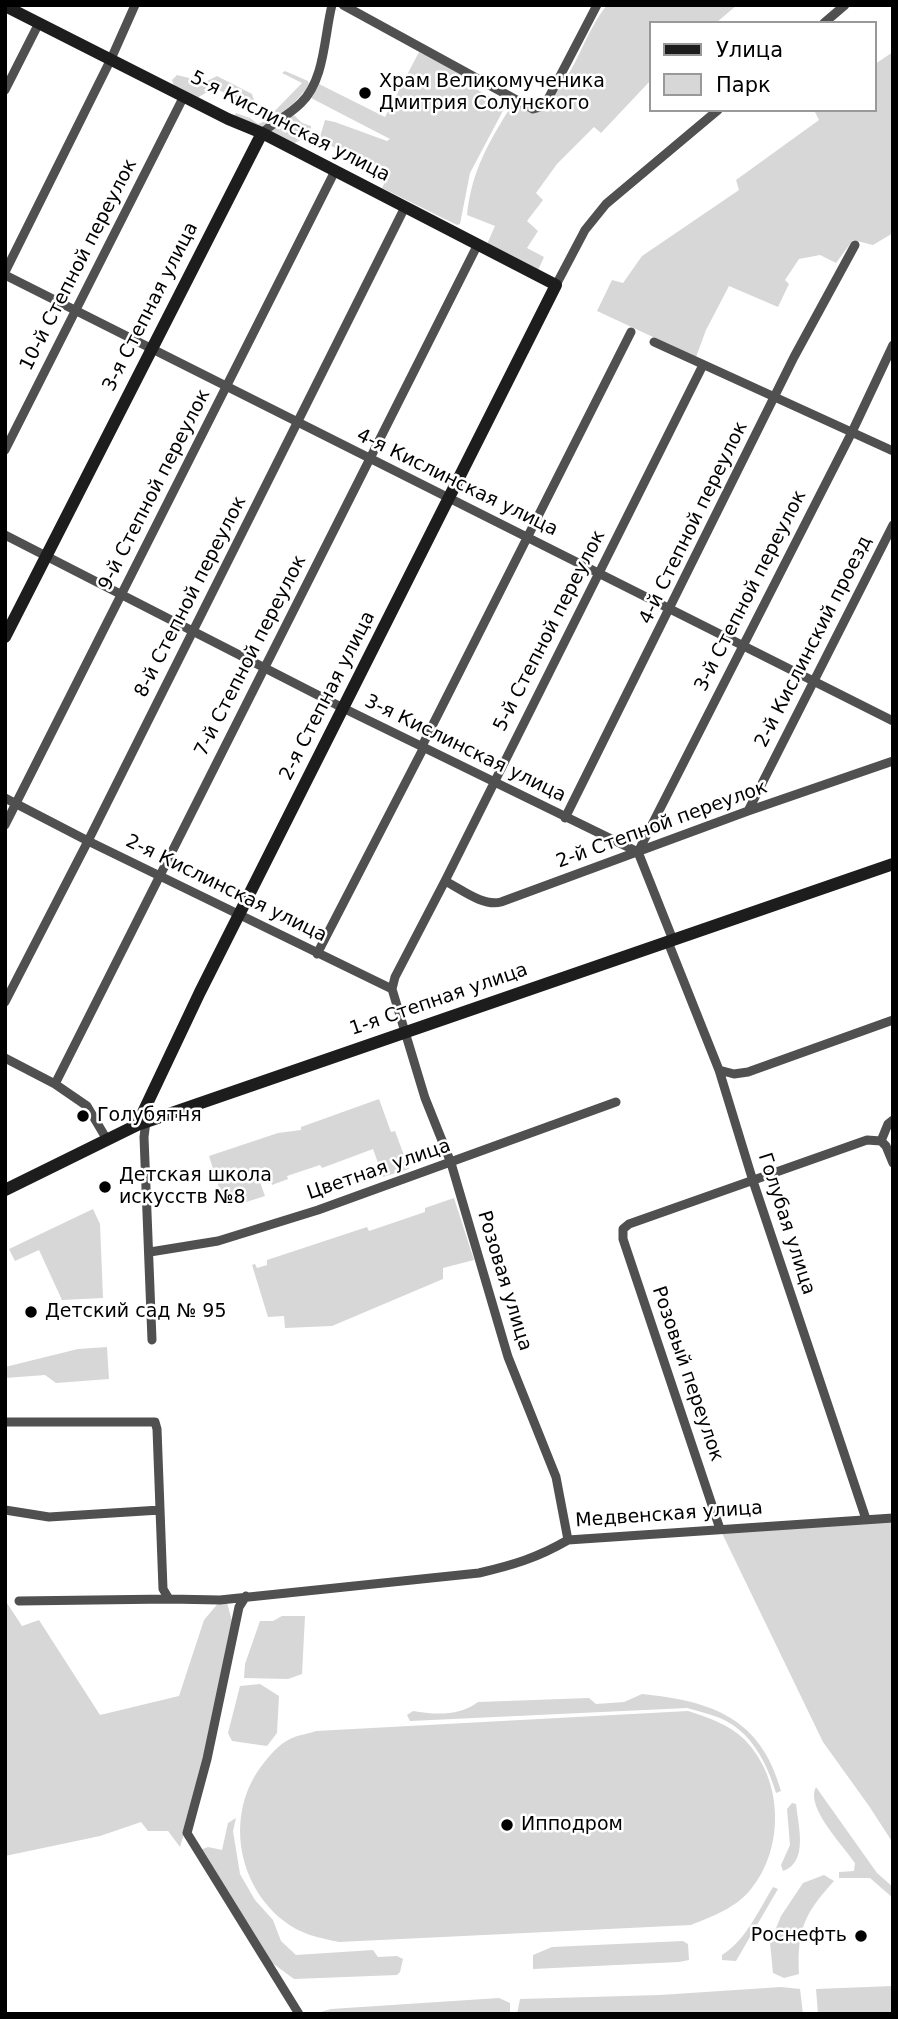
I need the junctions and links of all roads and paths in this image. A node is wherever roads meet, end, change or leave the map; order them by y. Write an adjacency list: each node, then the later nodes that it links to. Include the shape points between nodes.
1 (135, 5): 9 (street)
2 (332, 5): 13 (street, 3-я Степная улица, via 312,90)
3 (343, 5): 4 (street, via 533,108 541,107 562,74)
4 (597, 5)
5 (845, 5): 7 (street)
6 (5, 6): 8 (street, 5-я Кислинская улица)
7 (826, 21)
8 (39, 23): 9 (street, 5-я Кислинская улица); 10 (street)
9 (111, 59): 11 (street, 5-я Кислинская улица); 18 (street)
10 (5, 90)
11 (184, 96): 13 (street, 5-я Кислинская улица); 20 (street, 10-й Степной переулок)
12 (716, 112): 19 (street, via 606,204 585,230)
13 (262, 133): 14 (street, 5-я Кислинская улица); 24 (street, 3-я Степная улица)
14 (335, 171): 15 (street, 5-я Кислинская улица); 26 (street, 9-й Степной переулок)
15 (405, 207): 16 (street, 5-я Кислинская улица); 28 (street, 8-й Степной переулок)
16 (478, 244): 19 (street, 5-я Кислинская улица); 32 (street, 7-й Степной переулок)
17 (855, 245): 27 (street, 4-й Степной переулок)
18 (5, 273): 20 (street, 4-я Кислинская улица)
19 (556, 285): 33 (street, 2-я Степная улица)
20 (75, 311): 24 (street, 4-я Кислинская улица); 30 (street, 10-й Степной переулок)
21 (631, 332): 36 (street)
22 (654, 342): 25 (street)
23 (893, 345): 29 (street, 3-й Степной переулок)
24 (151, 349): 26 (street, 4-я Кислинская улица); 37 (street, 3-я Степная улица)
25 (703, 365): 27 (street); 38 (street, 5-й Степной переулок)
26 (226, 386): 28 (street, 4-я Кислинская улица); 39 (street, 9-й Степной переулок)
27 (775, 398): 29 (street); 40 (street, 4-й Степной переулок)
28 (298, 424): 32 (street, 4-я Кислинская улица); 41 (street, 8-й Степной переулок)
29 (852, 432): 31 (street); 43 (street, 3-й Степной переулок)
30 (5, 450)
31 (893, 451)
32 (370, 459): 33 (street, 4-я Кислинская улица); 44 (street, 7-й Степной переулок)
33 (450, 498): 36 (street, 4-я Кислинская улица); 46 (street, 2-я Степная улица)
34 (893, 525): 45 (street, 2-й Кислинский проезд)
35 (5, 535): 37 (street, 3-я Кислинская улица)
36 (528, 537): 38 (street, 4-я Кислинская улица); 48 (street)
37 (46, 555): 39 (street, 3-я Кислинская улица); 42 (street, 3-я Степная улица)
38 (598, 574): 40 (street, 4-я Кислинская улица); 50 (street, 5-й Степной переулок)
39 (123, 594): 41 (street, 3-я Кислинская улица); 52 (street, 9-й Степной переулок)
40 (671, 609): 43 (street, 4-я Кислинская улица); 54 (street, 4-й Степной переулок)
41 (193, 630): 44 (street, 3-я Кислинская улица); 56 (street, 8-й Степной переулок)
42 (5, 637)
43 (743, 646): 45 (street, 4-я Кислинская улица); 57 (street, 3-й Степной переулок)
44 (265, 667): 46 (street, 3-я Кислинская улица); 59 (street, 7-й Степной переулок)
45 (813, 683): 47 (street, 4-я Кислинская улица); 53 (street, 2-й Кислинский проезд)
46 (343, 708): 48 (street, 3-я Кислинская улица); 61 (street, 2-я Степная улица)
47 (893, 721)
48 (423, 747): 50 (street, 3-я Кислинская улица); 63 (street)
49 (893, 761): 53 (street, 2-й Степной переулок)
50 (494, 782): 54 (street, 3-я Кислинская улица); 60 (street, 5-й Степной переулок)
51 (5, 798): 52 (street, 2-я Кислинская улица)
52 (17, 803): 55 (street, 9-й Степной переулок); 56 (street, 2-я Кислинская улица)
53 (748, 811): 57 (street, 2-й Степной переулок)
54 (565, 818): 57 (street, 3-я Кислинская улица)
55 (5, 825)
56 (89, 842): 59 (street, 2-я Кислинская улица); 65 (street, 8-й Степной переулок)
57 (638, 852): 60 (street, 2-й Степной переулок, via 494,904); 62 (street)
58 (893, 863): 62 (street, 1-я Степная улица)
59 (160, 876): 61 (street, 2-я Кислинская улица); 70 (street, 7-й Степной переулок)
60 (445, 881): 64 (street, 5-й Степной переулок)
61 (239, 916): 63 (street, 2-я Кислинская улица); 73 (street, 2-я Степная улица)
62 (671, 941): 67 (street, 1-я Степная улица); 69 (street, Голубая улица)
63 (317, 954): 64 (street, 2-я Кислинская улица)
64 (391, 989): 67 (street)
65 (5, 1002)
66 (893, 1020): 69 (street, via 747,1072)
67 (406, 1032): 73 (street, 1-я Степная улица); 76 (street, Розовая улица)
68 (5, 1058): 70 (street)
69 (719, 1070): 78 (street, Голубая улица)
70 (55, 1084): 74 (street, via 87,1106)
71 (616, 1102): 76 (street, Цветная улица)
72 (893, 1120): 75 (street)
73 (141, 1123): 74 (street, 1-я Степная улица); 80 (street)
74 (106, 1138): 79 (street, 1-я Степная улица)
75 (881, 1142): 77 (street); 78 (street, via 867,1140)
76 (451, 1163): 80 (street, Цветная улица, via 218,1241); 88 (street, Розовая улица, via 508,1357 556,1476)
77 (893, 1163)
78 (753, 1181): 86 (street, Голубая улица); 87 (street, Розовый переулок, via 623,1229)
79 (5, 1190)
80 (150, 1252): 81 (street)
81 (152, 1340)
82 (5, 1422): 84 (street, via 155,1422)
83 (5, 1510): 84 (street, via 49,1517)
84 (160, 1510): 90 (street, via 163,1589)
85 (893, 1518): 86 (street, Медвенская улица)
86 (866, 1520): 87 (street, Медвенская улица)
87 (720, 1529): 88 (street, Медвенская улица)
88 (568, 1540): 89 (street, Медвенская улица, via 531,1560 479,1573)
89 (246, 1596): 90 (street, Медвенская улица, via 220,1601); 92 (street, via 239,1607 187,1833)
90 (169, 1599): 91 (street, Медвенская улица)
91 (19, 1601)
92 (299, 2014)

